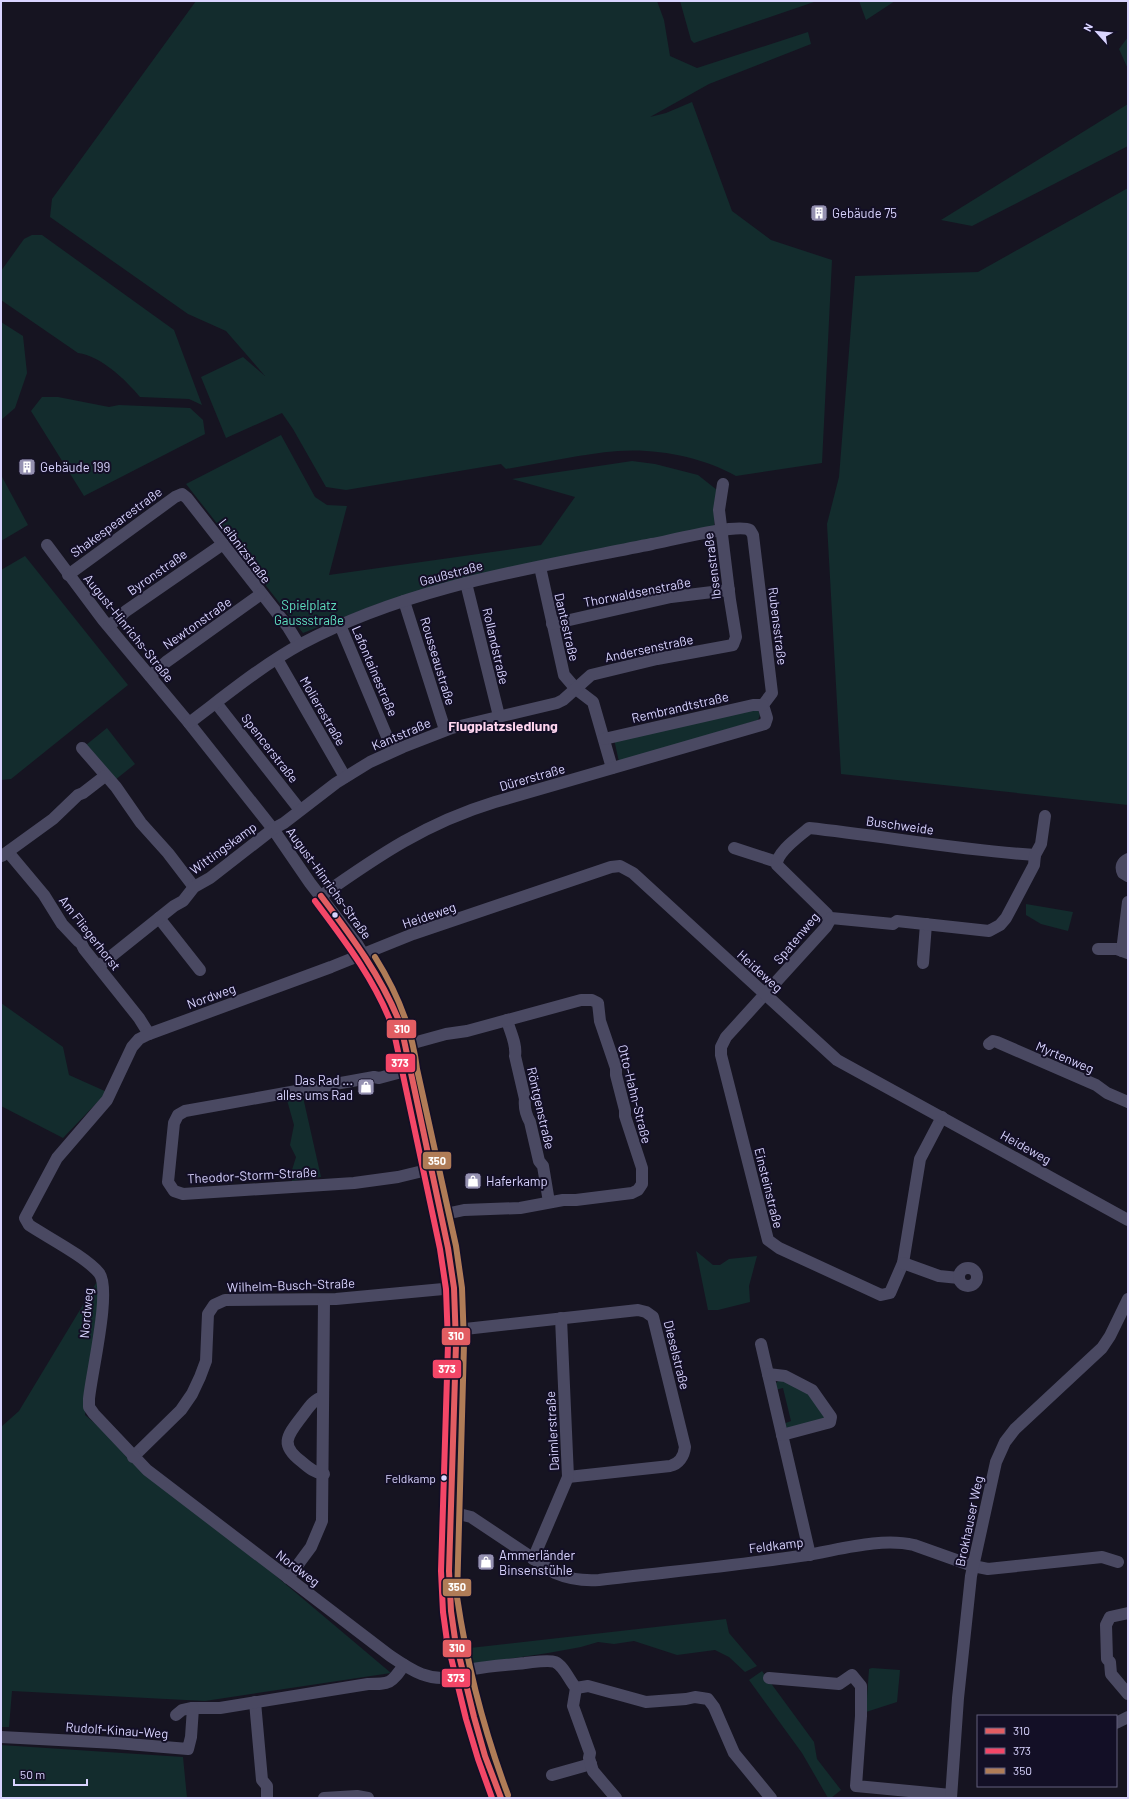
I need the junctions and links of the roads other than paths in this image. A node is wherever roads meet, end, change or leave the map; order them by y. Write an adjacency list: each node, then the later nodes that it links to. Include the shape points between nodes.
1 (723, 484): 3 (street, Ibsenstraße, via 719,510)
2 (182, 494): 5 (street, Leibnizstraße); 8 (street, Shakespearestraße)
3 (722, 530): 4 (street, Gaußstraße); 7 (street, Gaußstraße); 10 (street, Ibsenstraße)
4 (750, 530): 22 (street, Rubensstraße, via 753,535 772,693)
5 (223, 544): 11 (street, Leibnizstraße); 15 (street, Byronstraße, via 126,611)
6 (47, 545): 8 (street, August-Hinrichs-Straße)
7 (540, 566): 9 (street, Gaußstraße); 13 (street, Dantestraße)
8 (68, 575): 15 (street, August-Hinrichs-Straße)
9 (466, 583): 12 (street, Gaußstraße); 23 (street, Rollandstraße)
10 (729, 590): 13 (street, Thorwaldsenstraße, via 671,597); 17 (street, Ibsenstraße, via 736,637)
11 (261, 594): 16 (street, Leibnizstraße); 19 (street, Newtonstraße)
12 (404, 601): 14 (street, Gaußstraße); 25 (street, Rousseaustraße)
13 (552, 624): 20 (street, Dantestraße, via 564,675)
14 (340, 625): 16 (street, Gaußstraße); 28 (street, Lafontainestraße)
15 (109, 626): 19 (street, August-Hinrichs-Straße)
16 (299, 645): 18 (street, Gaußstraße)
17 (733, 645): 20 (street, Andersenstraße, via 657,659 591,675)
18 (277, 659): 21 (street, Gaußstraße); 31 (street, Molierestraße)
19 (150, 676): 24 (street, August-Hinrichs-Straße)
20 (576, 689): 23 (street, Kantstraße, via 557,703); 26 (street, Dantestraße, via 593,702)
21 (216, 703): 24 (street, Gaußstraße); 32 (street, Spencerstraße)
22 (763, 705): 26 (street, Rembrandtstraße, via 753,705); 29 (street, Dürerstraße, via 767,722 762,726)
23 (499, 716): 25 (street, Kantstraße)
24 (189, 723): 34 (street, August-Hinrichs-Straße)
25 (445, 730): 28 (street, Kantstraße)
26 (604, 739): 29 (street, Dantestraße)
27 (82, 748): 30 (street)
28 (393, 751): 31 (street, Kantstraße)
29 (612, 768): 42 (street, Dürerstraße, via 450,817 407,838)
30 (105, 776): 36 (street, Am Fliegerhorst, via 78,795 49,822); 41 (street)
31 (345, 777): 32 (street, Kantstraße)
32 (300, 810): 34 (street, Kantstraße)
33 (1045, 816): 37 (street, Spatenweg, via 1041,844)
34 (273, 829): 41 (street, Wittingskamp, via 210,878); 42 (street, August-Hinrichs-Straße)
35 (734, 848): 39 (street)
36 (4, 854): 51 (street, Am Fliegerhorst, via 44,895 62,924 81,943)
37 (1034, 855): 39 (street, Buschweide, via 809,828 786,847); 46 (street, Spatenweg, via 1034,865 1000,925 989,931)
38 (1128, 859): 40 (street, via 1122,868)
39 (777, 862): 45 (street, via 780,869 827,914)
40 (1128, 876)
41 (194, 887): 44 (street, Wittingskamp, via 183,901)
42 (321, 896): 49 (street, August-Hinrichs-Straße)
43 (1128, 902): 48 (street)
44 (159, 918): 51 (street, Wittingskamp); 52 (street)
45 (829, 920): 46 (street, Spatenweg, via 835,918 893,924 897,921); 53 (street, Spatenweg, via 826,927)
46 (926, 924): 50 (street)
47 (1098, 949): 48 (street)
48 (1125, 952)
49 (362, 954): 53 (street, Heideweg, via 413,934 620,866 633,873); 55 (street, Nordweg); 57 (street, August-Hinrichs-Straße, via 388,996)
50 (923, 963)
51 (98, 966): 55 (street, Am Fliegerhorst)
52 (200, 970)
53 (765, 995): 60 (street, Heideweg, via 837,1060); 65 (street, Einsteinstraße, via 726,1037 720,1050 768,1240 779,1248 884,1296 891,1291)
54 (506, 1020): 57 (street, Otto-Hahn-Straße); 62 (street, Röntgenstraße, via 516,1051 524,1106 539,1161 543,1166); 62 (street, Otto-Hahn-Straße, via 581,1000 596,1002 616,1068 629,1132 642,1168 642,1184 634,1192)
55 (149, 1034): 76 (street, Nordweg, via 139,1039 132,1047 107,1100 56,1158 26,1218 29,1225 89,1264 101,1275 104,1300 89,1403 97,1419)
56 (989, 1044): 59 (street, Myrtenweg, via 997,1042)
57 (406, 1045): 58 (street, August-Hinrichs-Straße)
58 (409, 1070): 61 (street, August-Hinrichs-Straße); 61 (street, Theodor-Storm-Straße, via 379,1078 185,1111 174,1123 168,1182 174,1191 183,1194 354,1183)
59 (1128, 1102)
60 (942, 1117): 64 (street, Heideweg); 65 (street, Einsteinstraße, via 920,1159)
61 (431, 1169): 63 (street, August-Hinrichs-Straße)
62 (549, 1202): 63 (street, Otto-Hahn-Straße, via 520,1208 464,1210)
63 (441, 1215): 67 (street, August-Hinrichs-Straße)
64 (1128, 1220)
65 (903, 1263): 66 (street, via 939,1276)
66 (959, 1278)
67 (454, 1288): 69 (street, Wilhelm-Busch-Straße); 71 (street, August-Hinrichs-Straße)
68 (1128, 1299): 83 (street, Brokhauser Weg, via 1102,1348 1015,1429 1005,1442 996,1462)
69 (324, 1300): 74 (street); 76 (street, Wilhelm-Busch-Straße, via 225,1300 214,1305 207,1317 206,1361 195,1389 180,1410)
70 (561, 1318): 71 (street, Dieselstraße); 78 (street, Daimlerstraße); 78 (street, Dieselstraße, via 638,1310 651,1316 656,1325 684,1447 681,1459 670,1466)
71 (456, 1330): 79 (street, August-Hinrichs-Straße)
72 (761, 1344): 73 (street)
73 (768, 1374): 75 (street); 75 (street, via 782,1375 812,1390 831,1417 830,1422)
74 (323, 1397): 77 (street); 77 (street, via 312,1404 291,1431 287,1444 293,1456 316,1472)
75 (782, 1435): 80 (street)
76 (133, 1457): 84 (street, Nordweg)
77 (324, 1474): 84 (street, via 323,1515 319,1532)
78 (568, 1477): 81 (street, Daimlerstraße)
79 (451, 1512): 81 (street, Feldkamp, via 469,1516); 87 (street, August-Hinrichs-Straße, via 449,1597)
80 (810, 1555): 81 (street, Feldkamp, via 589,1580 560,1575); 83 (street, Feldkamp, via 884,1542 899,1542)
81 (533, 1559)
82 (1118, 1562): 83 (street, Feldkamp, via 1102,1557 993,1569)
83 (973, 1566): 99 (street, Brokhauser Weg, via 959,1691)
84 (288, 1578): 86 (street, Nordweg)
85 (1128, 1613): 90 (street, via 1108,1618 1106,1632 1110,1672)
86 (404, 1665): 87 (street, Nordweg, via 418,1674 432,1678); 91 (street, Rudolf-Kinau-Weg, via 387,1684 368,1684)
87 (463, 1674): 89 (street, Nordweg, via 472,1669 542,1663 550,1660 561,1666); 103 (street, August-Hinrichs-Straße, via 485,1756)
88 (769, 1678): 99 (street, via 839,1684 852,1675 861,1686 856,1786)
89 (576, 1688): 97 (street, via 573,1706 590,1753); 105 (street, via 588,1686 648,1703 692,1697 708,1699 734,1753)
90 (1128, 1694)
91 (255, 1702): 92 (street, Rudolf-Kinau-Weg, via 220,1708); 100 (street, via 262,1780 267,1786)
92 (192, 1708): 93 (street, Rudolf-Kinau-Weg, via 182,1710); 96 (street, Rudolf-Kinau-Weg, via 188,1750)
93 (176, 1715)
94 (1128, 1717): 95 (street)
95 (1117, 1722)
96 (1, 1737)
97 (591, 1764): 98 (street); 104 (street, via 595,1776)
98 (552, 1775)
99 (951, 1797)
100 (268, 1798)
101 (324, 1798): 102 (street)
102 (368, 1798)
103 (501, 1798)
104 (616, 1798)
105 (771, 1798)

